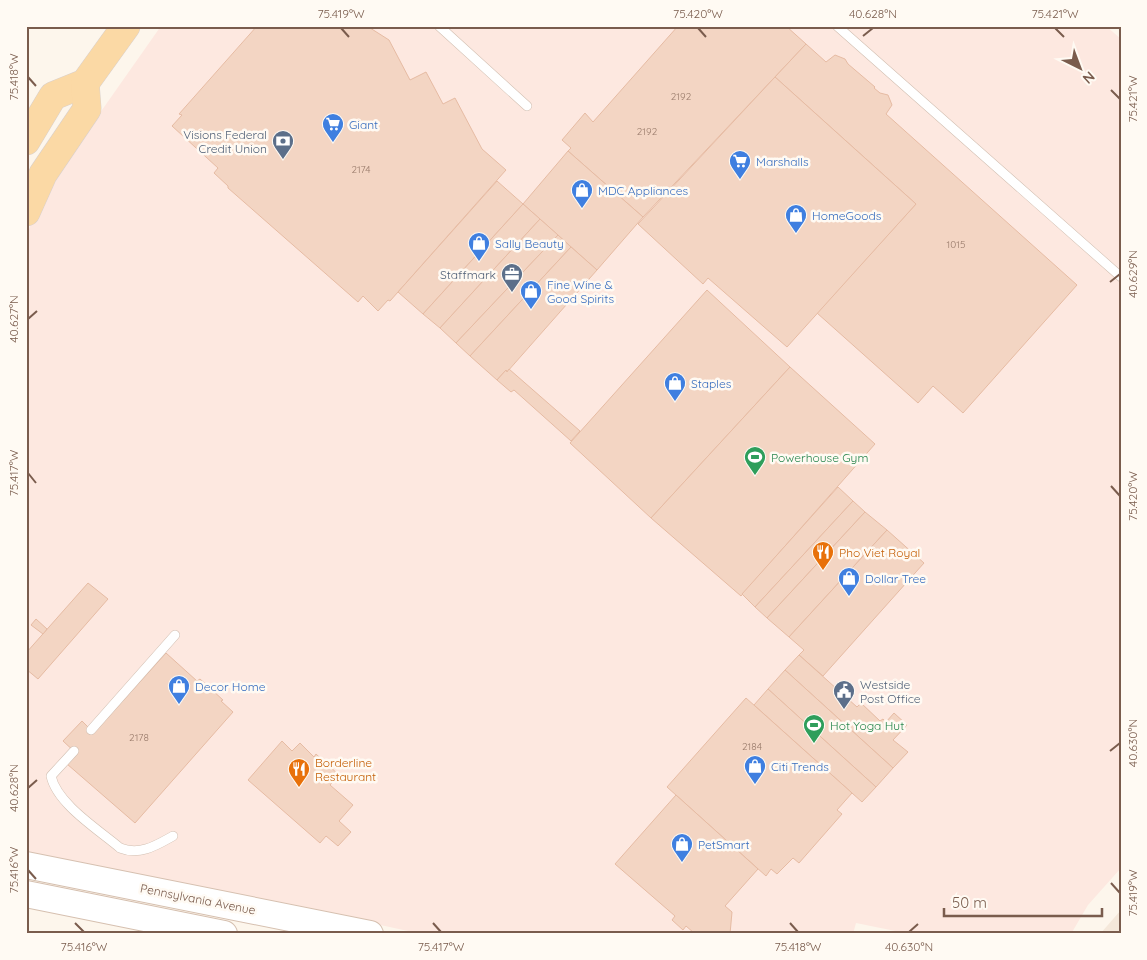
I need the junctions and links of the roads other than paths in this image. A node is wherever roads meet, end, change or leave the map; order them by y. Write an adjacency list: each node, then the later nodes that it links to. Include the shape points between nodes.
1 (126, 26): 4 (main road)
2 (439, 26): 5 (lane)
3 (836, 26): 8 (lane)
4 (85, 83): 6 (main road, via 53,96); 7 (main road, via 86,109 42,174)
5 (527, 106)
6 (26, 141)
7 (26, 212)
8 (1121, 277)
9 (175, 635): 10 (lane)
10 (91, 730)
11 (74, 751): 12 (lane, via 51,776 56,792 69,806 127,851 151,848)
12 (173, 836)
13 (26, 865): 16 (street, Pennsylvania Avenue)
14 (26, 894): 15 (street)
15 (224, 934)
16 (370, 934)

